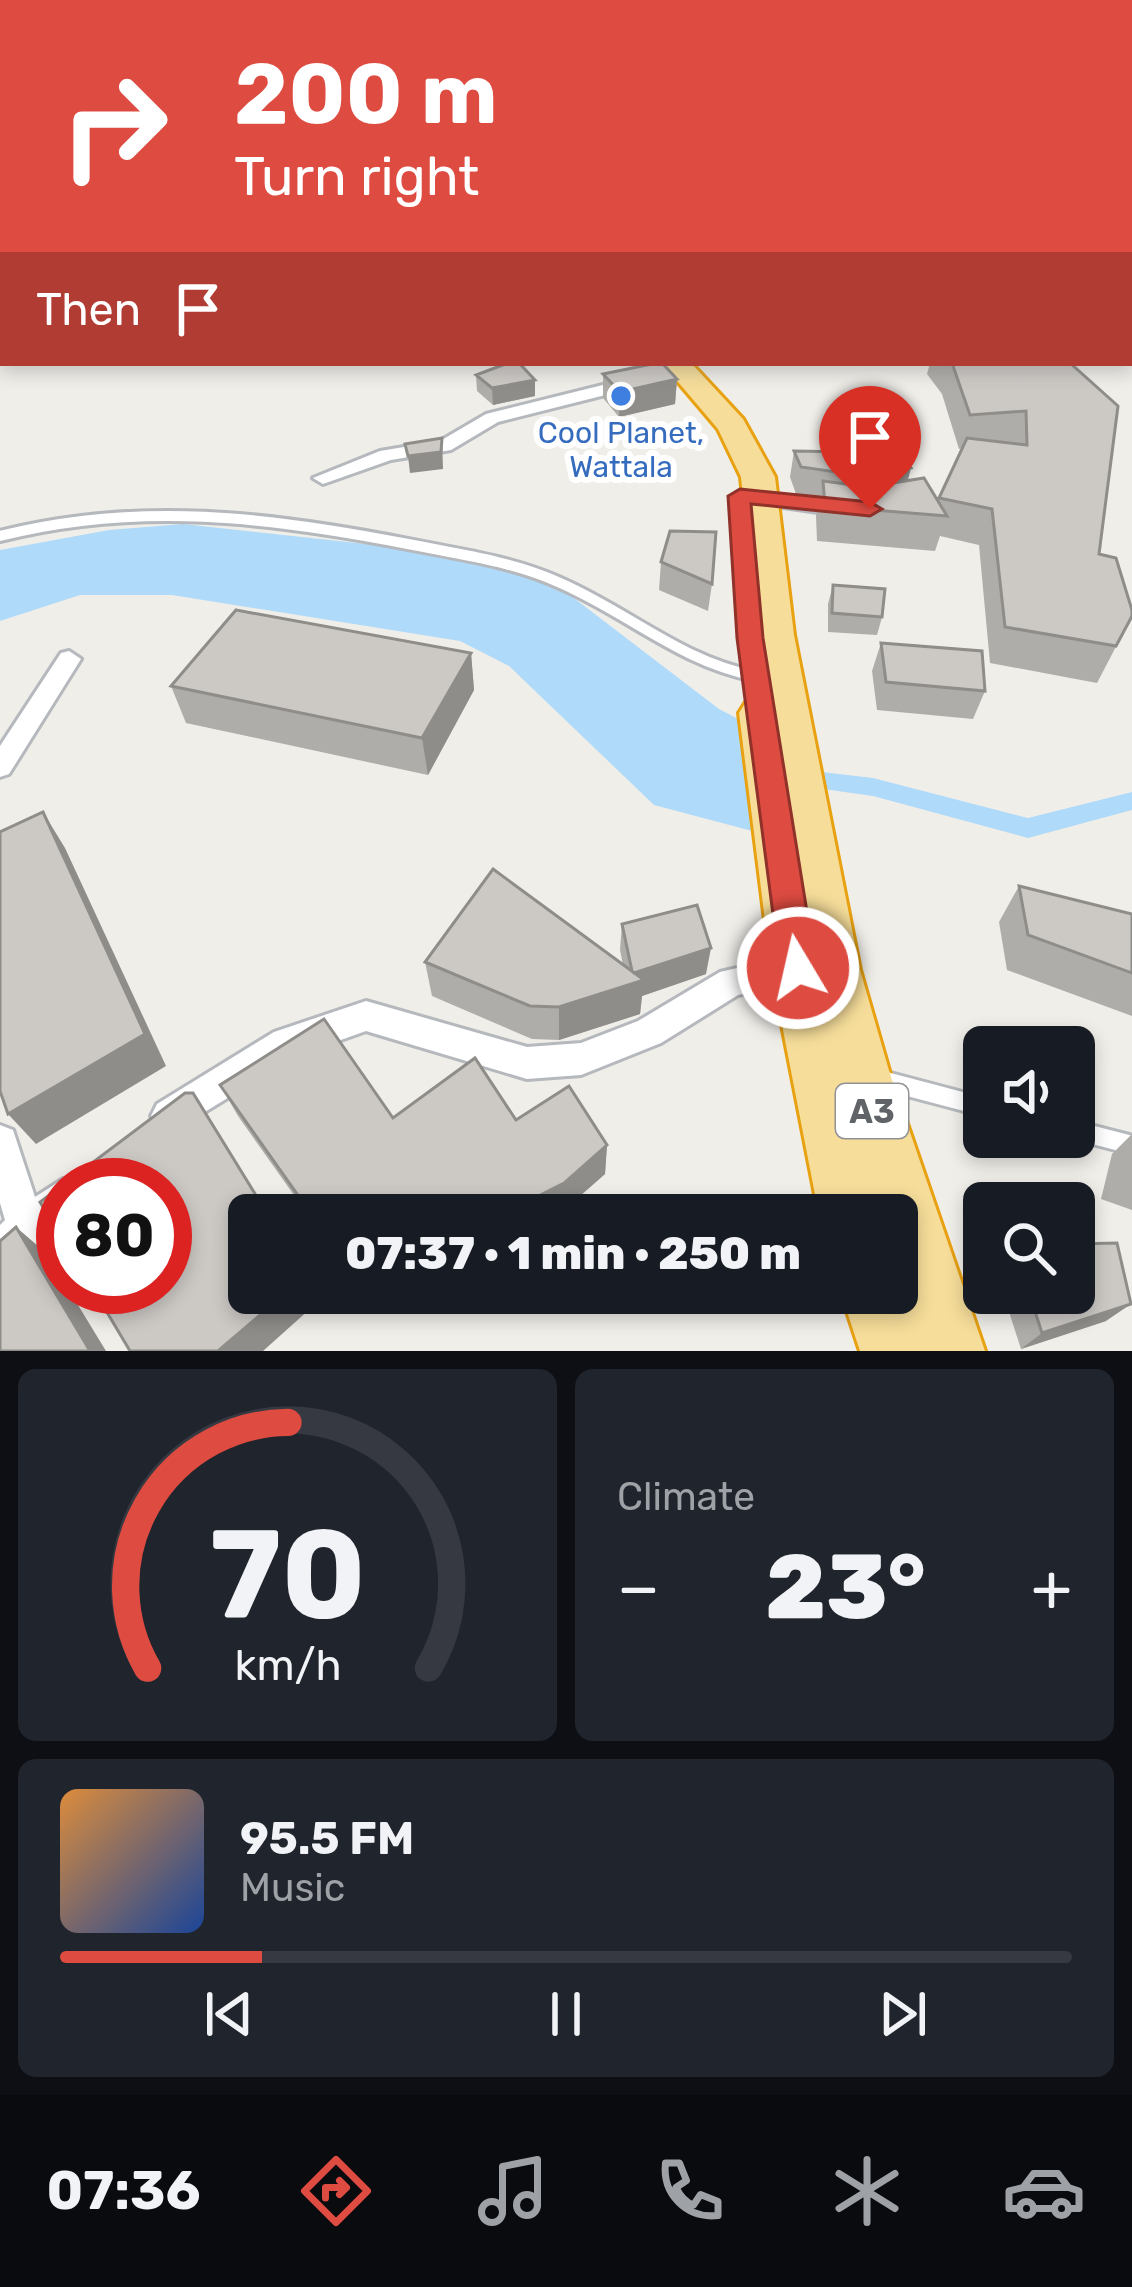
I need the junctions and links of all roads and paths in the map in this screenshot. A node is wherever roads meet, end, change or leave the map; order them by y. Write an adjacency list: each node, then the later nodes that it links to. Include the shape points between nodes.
1 (667, 371): 2 (street, via 492,418 445,446 387,454); 3 (highway, A3, via 742,441)
2 (322, 478)
3 (751, 497): 4 (lane); 7 (highway, A3); 8 (highway, A3, via 774,635)
4 (852, 509)
5 (0, 536): 7 (lane, via 108,513 254,515 535,572 588,594 692,661)
6 (69, 659): 9 (street)
7 (755, 676): 8 (highway, A3)
8 (777, 725): 10 (highway, A3)
9 (0, 767)
10 (798, 864): 11 (highway, A3); 12 (highway, A3)
11 (798, 968): 14 (street, via 731,982 649,1032 581,1059 527,1063 366,1016 286,1043); 18 (highway, A3)
12 (860, 1074): 13 (lane); 22 (highway, A3)
13 (963, 1101)
14 (149, 1132)
15 (1095, 1135): 17 (lane)
16 (0, 1143): 19 (street)
17 (1132, 1145)
18 (847, 1194)
19 (13, 1238)
20 (883, 1314): 21 (highway)
21 (896, 1351)
22 (949, 1351)

